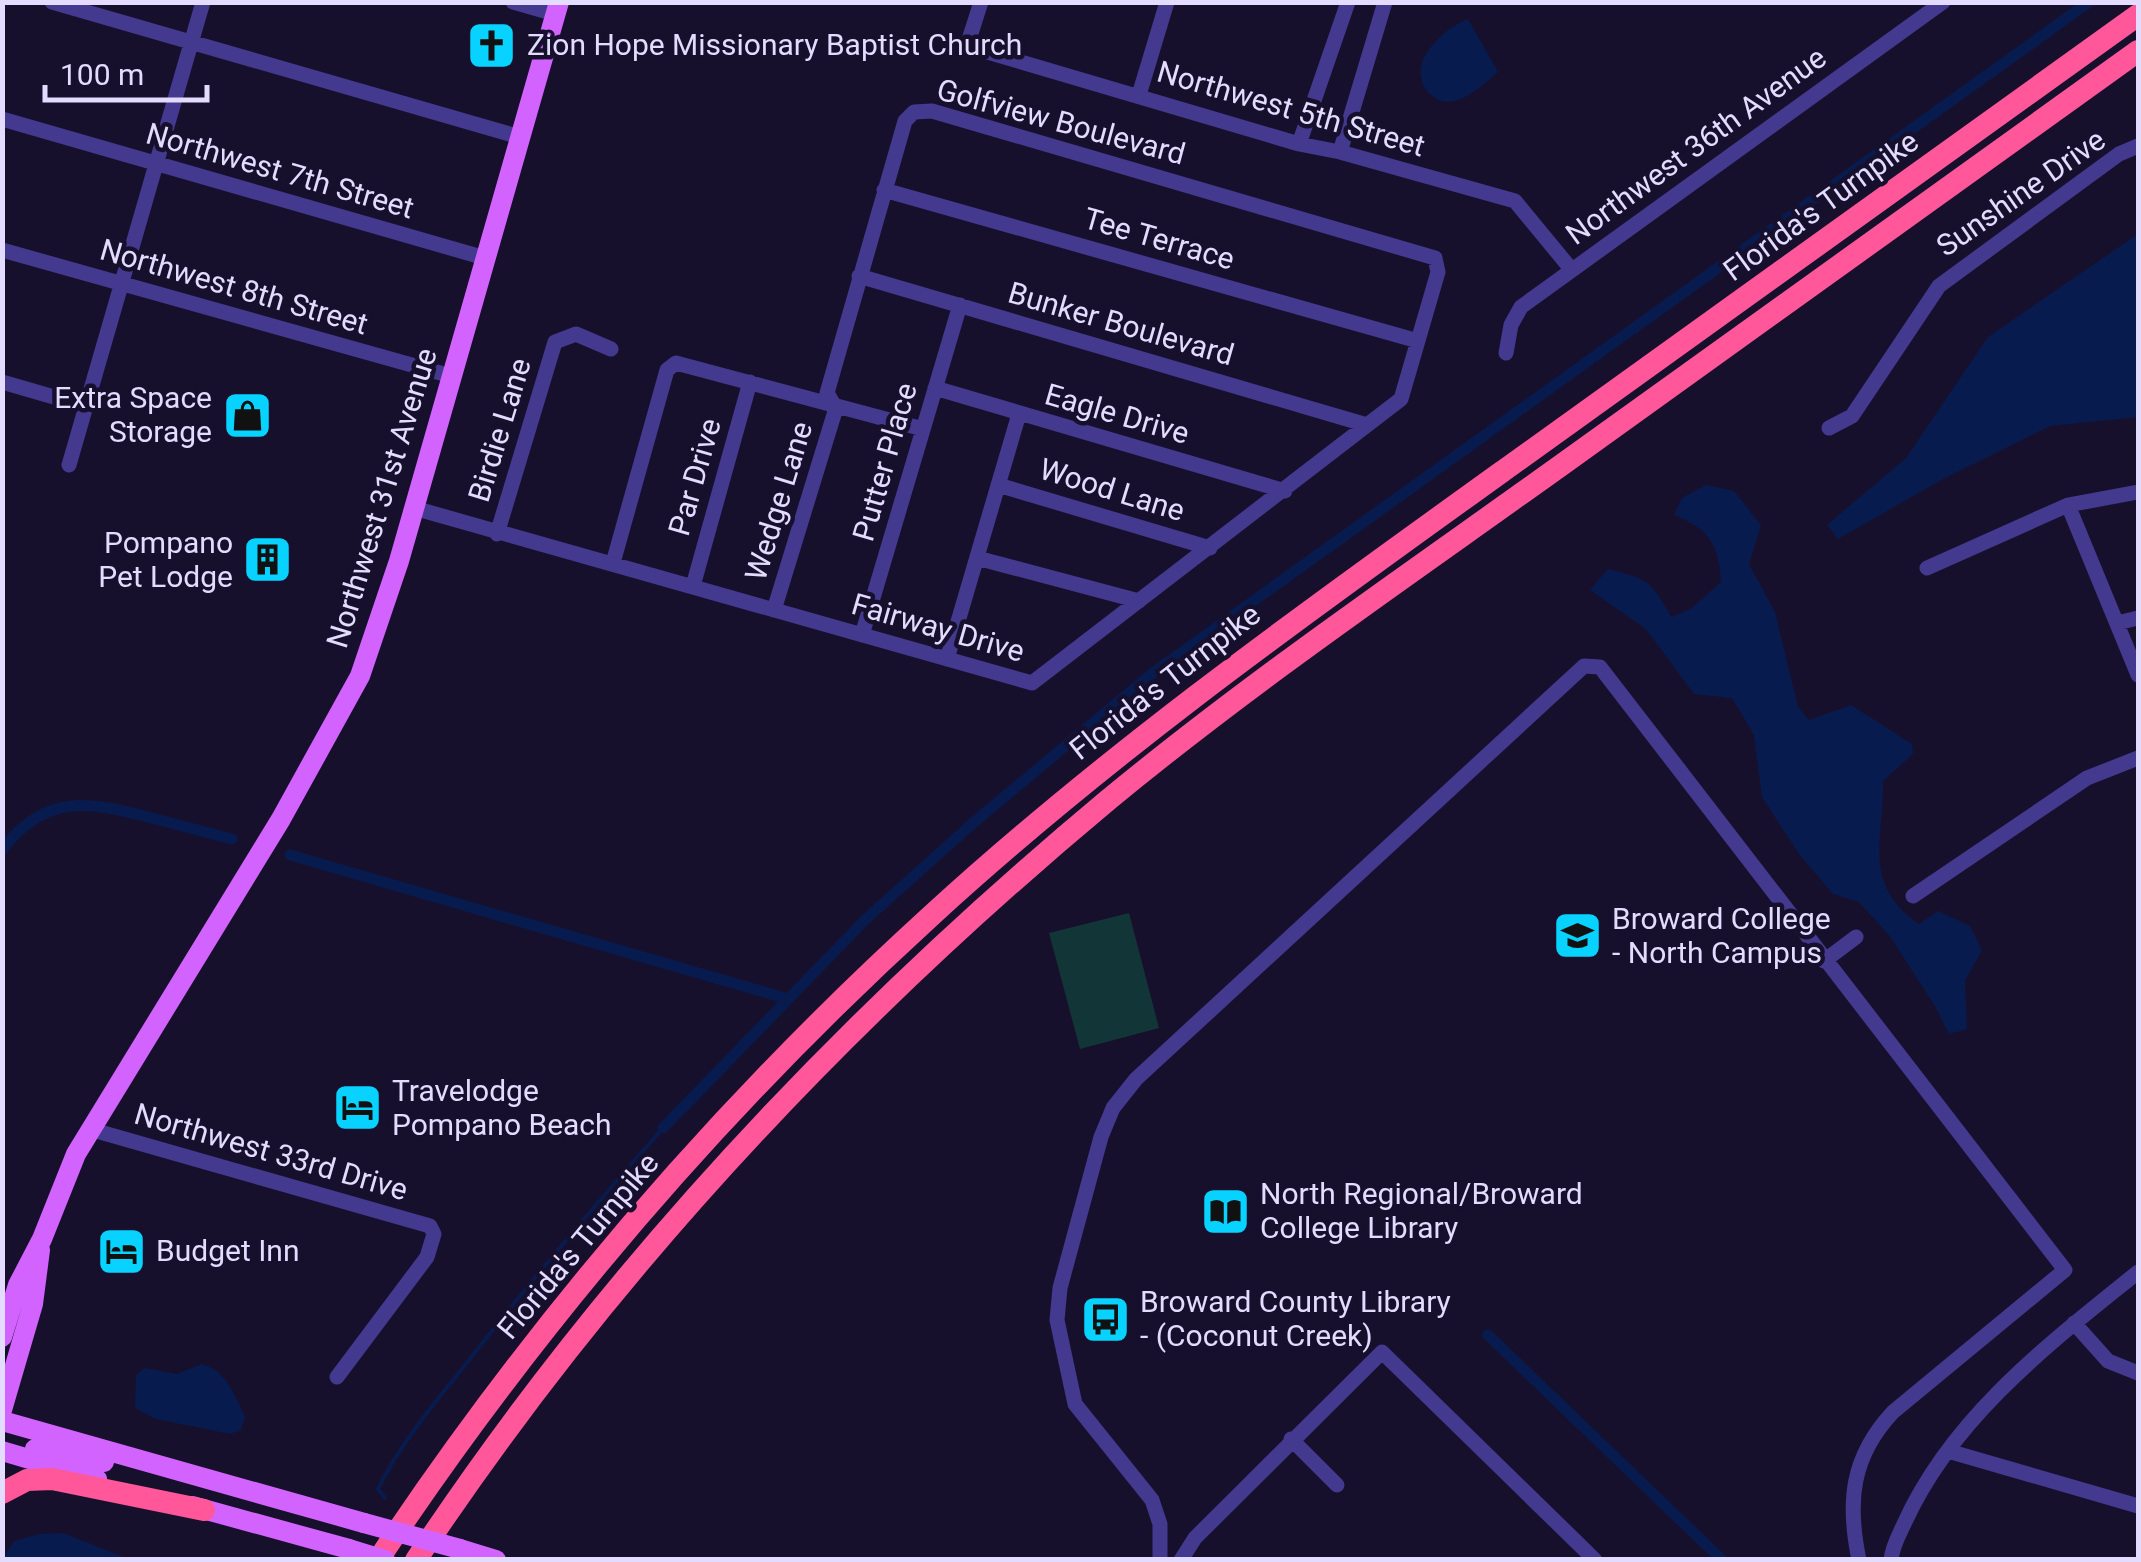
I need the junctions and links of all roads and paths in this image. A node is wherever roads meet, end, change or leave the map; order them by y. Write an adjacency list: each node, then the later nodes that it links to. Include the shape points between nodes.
1 (52, 2): 11 (street)
2 (203, 2): 11 (street)
3 (513, 2): 9 (street)
4 (981, 2): 13 (street, Northwest 5th Street, via 967,46)
5 (1167, 2): 13 (street)
6 (1348, 2): 16 (street)
7 (1385, 2): 18 (street)
8 (1944, 2): 24 (street, Northwest 36th Avenue)
9 (557, 8): 15 (main road, Northwest 31st Avenue)
10 (2138, 15): 84 (highway, Florida's Turnpike, via 1237,662 931,915 666,1186 534,1341)
11 (192, 42): 15 (street); 19 (street)
12 (2138, 50): 85 (highway, Florida's Turnpike, via 1258,683 1109,799 954,934 689,1203 560,1355)
13 (1140, 95): 16 (street, Northwest 5th Street)
14 (2, 119): 19 (street, Northwest 7th Street)
15 (520, 137): 22 (main road, Northwest 31st Avenue)
16 (1299, 144): 18 (street, Northwest 5th Street)
17 (2138, 146): 39 (street, Sunshine Drive, via 1939,286 1852,416)
18 (1340, 152): 24 (street, Northwest 5th Street, via 1515,201)
19 (156, 163): 22 (street, Northwest 7th Street); 26 (street)
20 (884, 190): 23 (street, Golfview Boulevard, via 905,121 914,112 932,111); 25 (street, Golfview Boulevard); 28 (street, Tee Terrace)
21 (2, 250): 26 (street, Northwest 8th Street)
22 (485, 258): 31 (main road, Northwest 31st Avenue)
23 (1436, 258): 28 (street, Fairway Drive)
24 (1570, 269): 30 (street, Northwest 36th Avenue, via 1520,308)
25 (859, 276): 27 (street, Bunker Boulevard); 36 (street, Golfview Boulevard, via 827,393)
26 (120, 284): 31 (street, Northwest 8th Street); 35 (street)
27 (960, 306): 34 (street, Putter Place); 38 (street, Bunker Boulevard)
28 (1418, 341): 38 (street, Fairway Drive, via 1401,398)
29 (611, 348): 47 (street, Birdie Lane, via 576,334 555,342)
30 (1506, 352)
31 (450, 376): 46 (main road, Northwest 31st Avenue)
32 (2, 382): 35 (street)
33 (750, 382): 36 (street); 50 (street, via 676,363 666,370); 52 (street, Par Drive)
34 (935, 388): 37 (street, Eagle Drive); 40 (street, Putter Place)
35 (84, 406): 41 (street)
36 (836, 408): 40 (street); 54 (street, Wedge Lane)
37 (1019, 414): 42 (street); 43 (street, Eagle Drive)
38 (1367, 425): 43 (street, Fairway Drive)
39 (1829, 428)
40 (923, 429): 57 (street, Putter Place)
41 (69, 465)
42 (998, 485): 48 (street, Wood Lane); 49 (street)
43 (1285, 491): 48 (street, Fairway Drive)
44 (2138, 492): 45 (street)
45 (2068, 505): 51 (street); 56 (street)
46 (414, 508): 47 (street, Fairway Drive); 64 (main road, Northwest 31st Avenue, via 360,676)
47 (496, 534): 50 (street, Fairway Drive)
48 (1210, 548): 53 (street, Fairway Drive)
49 (977, 558): 53 (street); 58 (street)
50 (613, 564): 52 (street, Fairway Drive)
51 (1927, 568)
52 (693, 586): 54 (street, Fairway Drive)
53 (1138, 601): 58 (street, Fairway Drive, via 1032,683)
54 (774, 610): 57 (street, Fairway Drive)
55 (2138, 618): 56 (street)
56 (2117, 624): 59 (street)
57 (862, 635): 58 (street, Fairway Drive)
58 (947, 659)
59 (2138, 675)
60 (2138, 758): 61 (street, via 2087,778)
61 (1912, 896)
62 (1856, 937): 63 (street)
63 (1824, 961): 83 (street, via 1600,667 1584,666 1136,1079 1114,1108 1060,1288 1057,1320 1075,1404 1152,1500); 89 (street, via 2065,1270 1875,1432 1854,1490 1851,1522)
64 (93, 1130): 65 (main road, Northwest 31st Avenue, via 76,1154); 70 (street, Northwest 33rd Drive, via 430,1226 434,1234 426,1256)
65 (42, 1238): 68 (main road, Northwest 31st Avenue, via 18,1284); 71 (main road, Northwest 31st Avenue, via 34,1304)
66 (2138, 1272): 67 (street)
67 (2074, 1324): 69 (street, via 2108,1362); 75 (street, via 2001,1389)
68 (2, 1337)
69 (2138, 1372)
70 (336, 1378)
71 (2, 1410)
72 (2, 1421): 77 (main road)
73 (1291, 1439): 78 (street); 82 (street); 88 (street, via 1382,1352)
74 (2, 1443): 77 (main road)
75 (1948, 1451): 80 (street); 90 (street, via 1913,1505)
76 (2, 1452): 81 (main road)
77 (180, 1471): 86 (main road, bridge)
78 (1337, 1485)
79 (2, 1493): 81 (highway, via 27,1480 52,1479)
80 (2138, 1506)
81 (204, 1510): 84 (main road, bridge)
82 (1195, 1538): 83 (street); 87 (street)
83 (1161, 1554)
84 (382, 1560)
85 (416, 1560)
86 (496, 1560)
87 (1181, 1560)
88 (1595, 1560)
89 (1860, 1560)
90 (1891, 1560)

